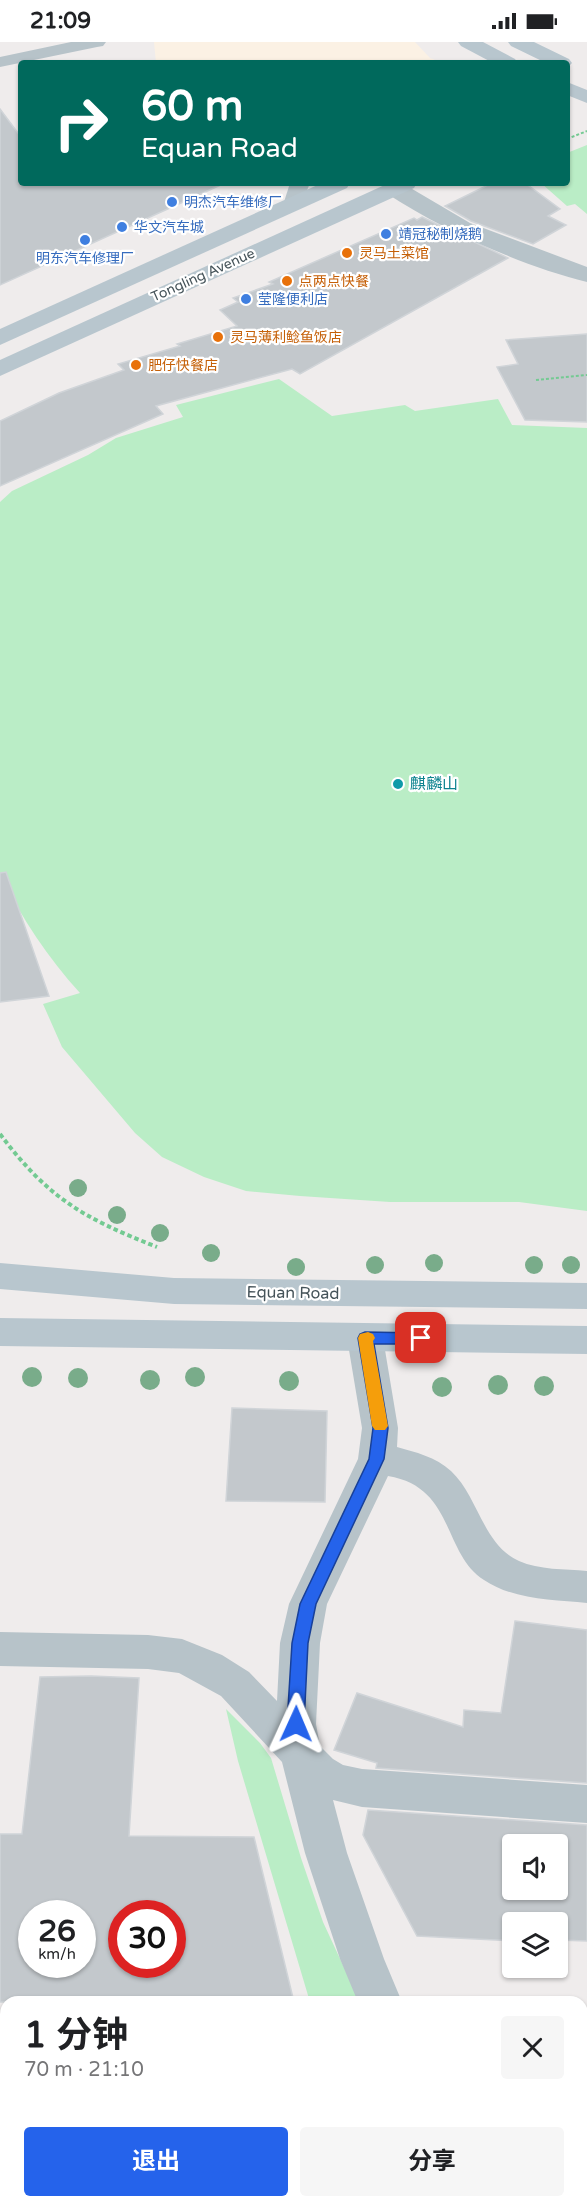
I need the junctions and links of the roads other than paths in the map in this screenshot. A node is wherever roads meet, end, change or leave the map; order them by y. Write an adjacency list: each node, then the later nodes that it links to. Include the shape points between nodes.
1 (98, 42): 6 (lane)
2 (468, 42): 4 (main road)
3 (518, 42): 5 (main road)
4 (502, 60)
5 (548, 60)
6 (0, 62)
7 (571, 74): 8 (main road)
8 (587, 97)
9 (587, 104): 10 (main road)
10 (570, 111)
11 (326, 186): 13 (main road, Tongling Avenue)
12 (400, 186): 14 (street, via 425,209 508,247); 16 (main road, Tongling Avenue)
13 (297, 193): 15 (main road, Tongling Avenue)
14 (587, 275)
15 (0, 338)
16 (0, 369)
17 (0, 1276): 18 (main road, Equan Road, via 174,1290)
18 (587, 1296)
19 (0, 1332): 20 (main road)
20 (365, 1338): 21 (main road); 22 (street, via 380,1428)
21 (587, 1340)
22 (377, 1459): 23 (street, via 407,1463 442,1484 455,1500 478,1547 496,1568 520,1580); 25 (street, via 308,1604 296,1690)
23 (587, 1587)
24 (0, 1649): 25 (street, via 182,1656 235,1684)
25 (301, 1756): 26 (street, via 334,1782 362,1788); 27 (street, via 326,1853)
26 (587, 1804)
27 (377, 1996)

